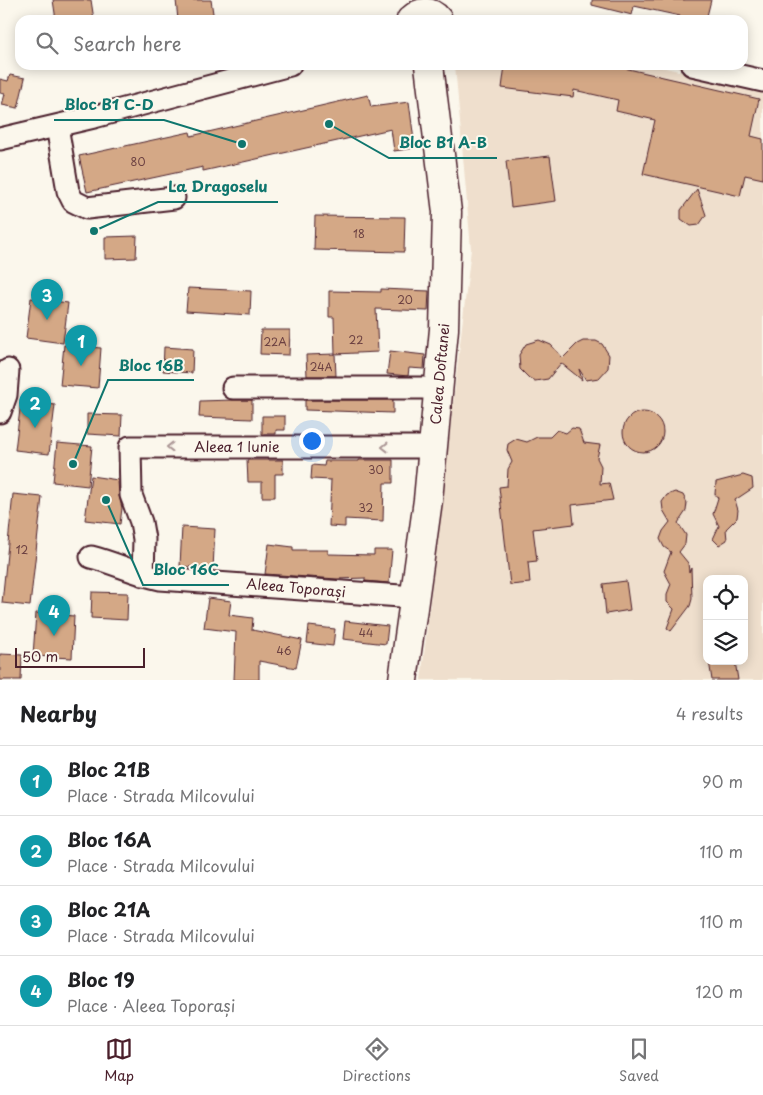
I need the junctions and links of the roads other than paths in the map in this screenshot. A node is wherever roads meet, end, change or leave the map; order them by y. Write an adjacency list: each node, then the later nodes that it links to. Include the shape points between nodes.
1 (271, 70): 5 (street)
2 (429, 70): 10 (main road, Calea Doftanei, via 447,212)
3 (714, 70): 4 (street)
4 (763, 81)
5 (57, 126): 6 (street); 7 (street, via 68,191 74,202 87,208)
6 (0, 139)
7 (174, 198)
8 (8, 370): 11 (street, via 6,395)
9 (234, 388): 10 (street)
10 (439, 388): 12 (main road, Calea Doftanei)
11 (0, 412)
12 (433, 447): 14 (street, Aleea 1 Iunie, one-way to 14, via 130,447 130,495 144,539); 15 (main road, Calea Doftanei)
13 (91, 558): 14 (street, Aleea Toporași, via 114,562)
14 (143, 575): 15 (street, Aleea Toporași, via 160,579)
15 (415, 597): 16 (main road, Calea Doftanei)
16 (403, 680)

